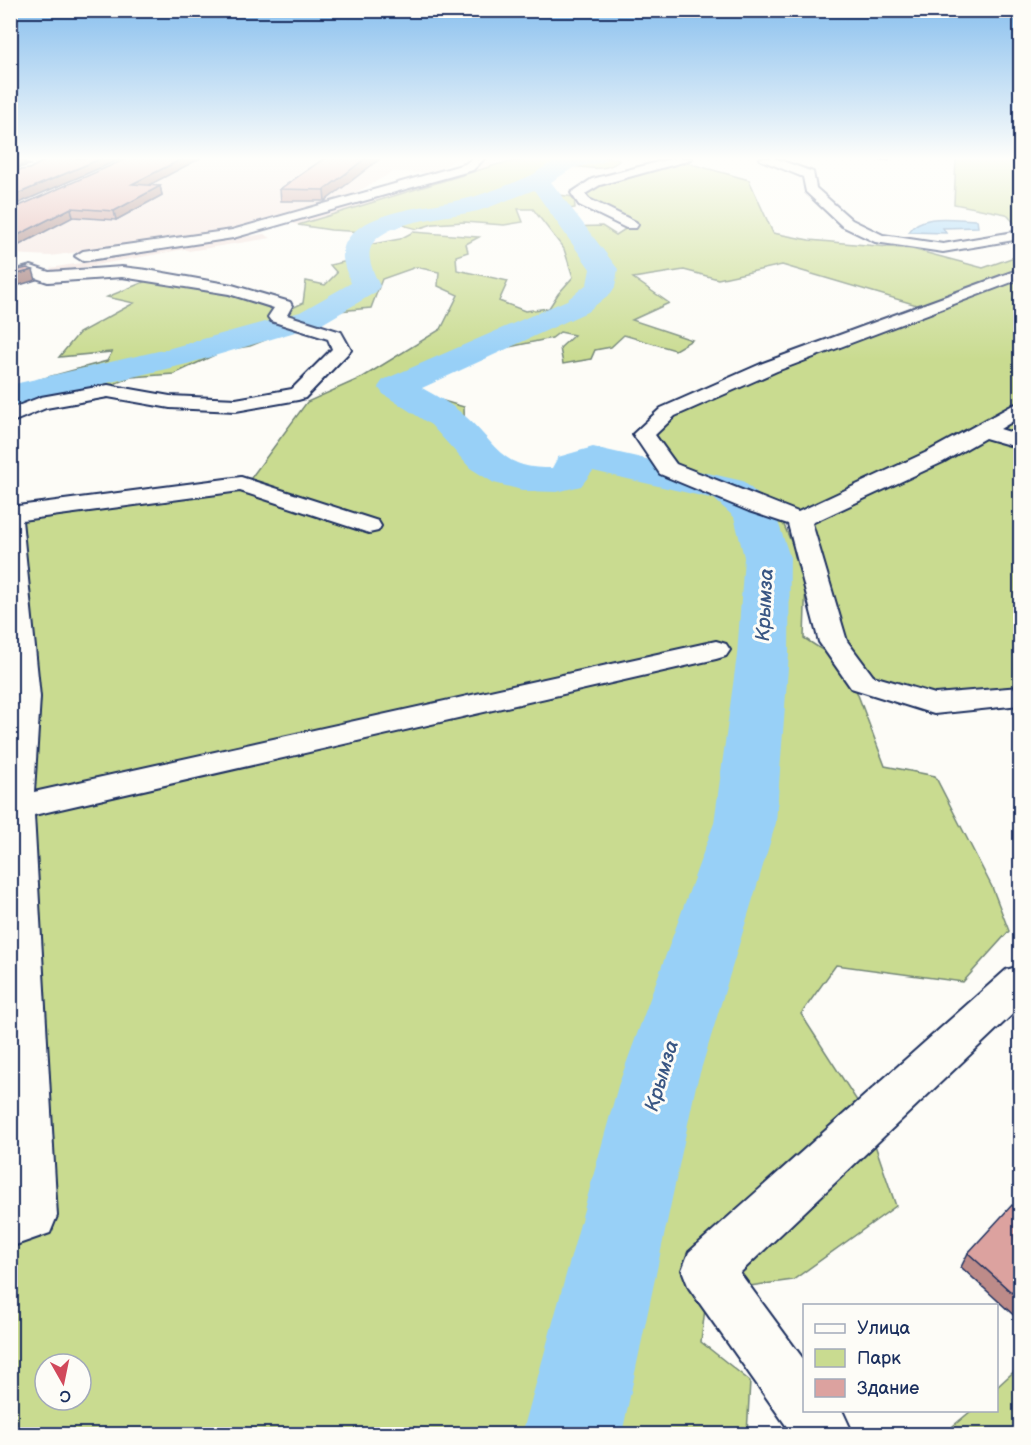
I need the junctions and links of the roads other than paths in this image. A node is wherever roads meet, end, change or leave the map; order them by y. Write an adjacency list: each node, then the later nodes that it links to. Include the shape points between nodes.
1 (263, 225): 4 (street, via 149,248)
2 (852, 225): 3 (street, via 880,239 943,248)
3 (1020, 235)
4 (66, 258)
5 (10, 263): 6 (street)
6 (35, 265): 8 (street); 10 (street, via 48,277 122,272 232,290 284,306 277,317 334,336 342,350 298,394 236,405 170,402 108,391 41,403)
7 (1020, 274): 15 (street, via 770,367 668,412 644,434 668,469)
8 (10, 277)
9 (1020, 409): 11 (street)
10 (10, 417)
11 (982, 430): 12 (street); 15 (street, via 935,457)
12 (1020, 442)
13 (10, 514): 16 (street, via 241,484)
14 (10, 519): 19 (street, via 25,697)
15 (799, 520): 18 (street, via 833,642 862,682 934,704)
16 (369, 526)
17 (716, 650): 19 (street)
18 (1020, 696)
19 (13, 808): 21 (street, via 33,1216)
20 (1020, 982): 22 (street, via 707,1270)
21 (10, 1223)
22 (803, 1405)
23 (809, 1412): 24 (street)
24 (825, 1434)

